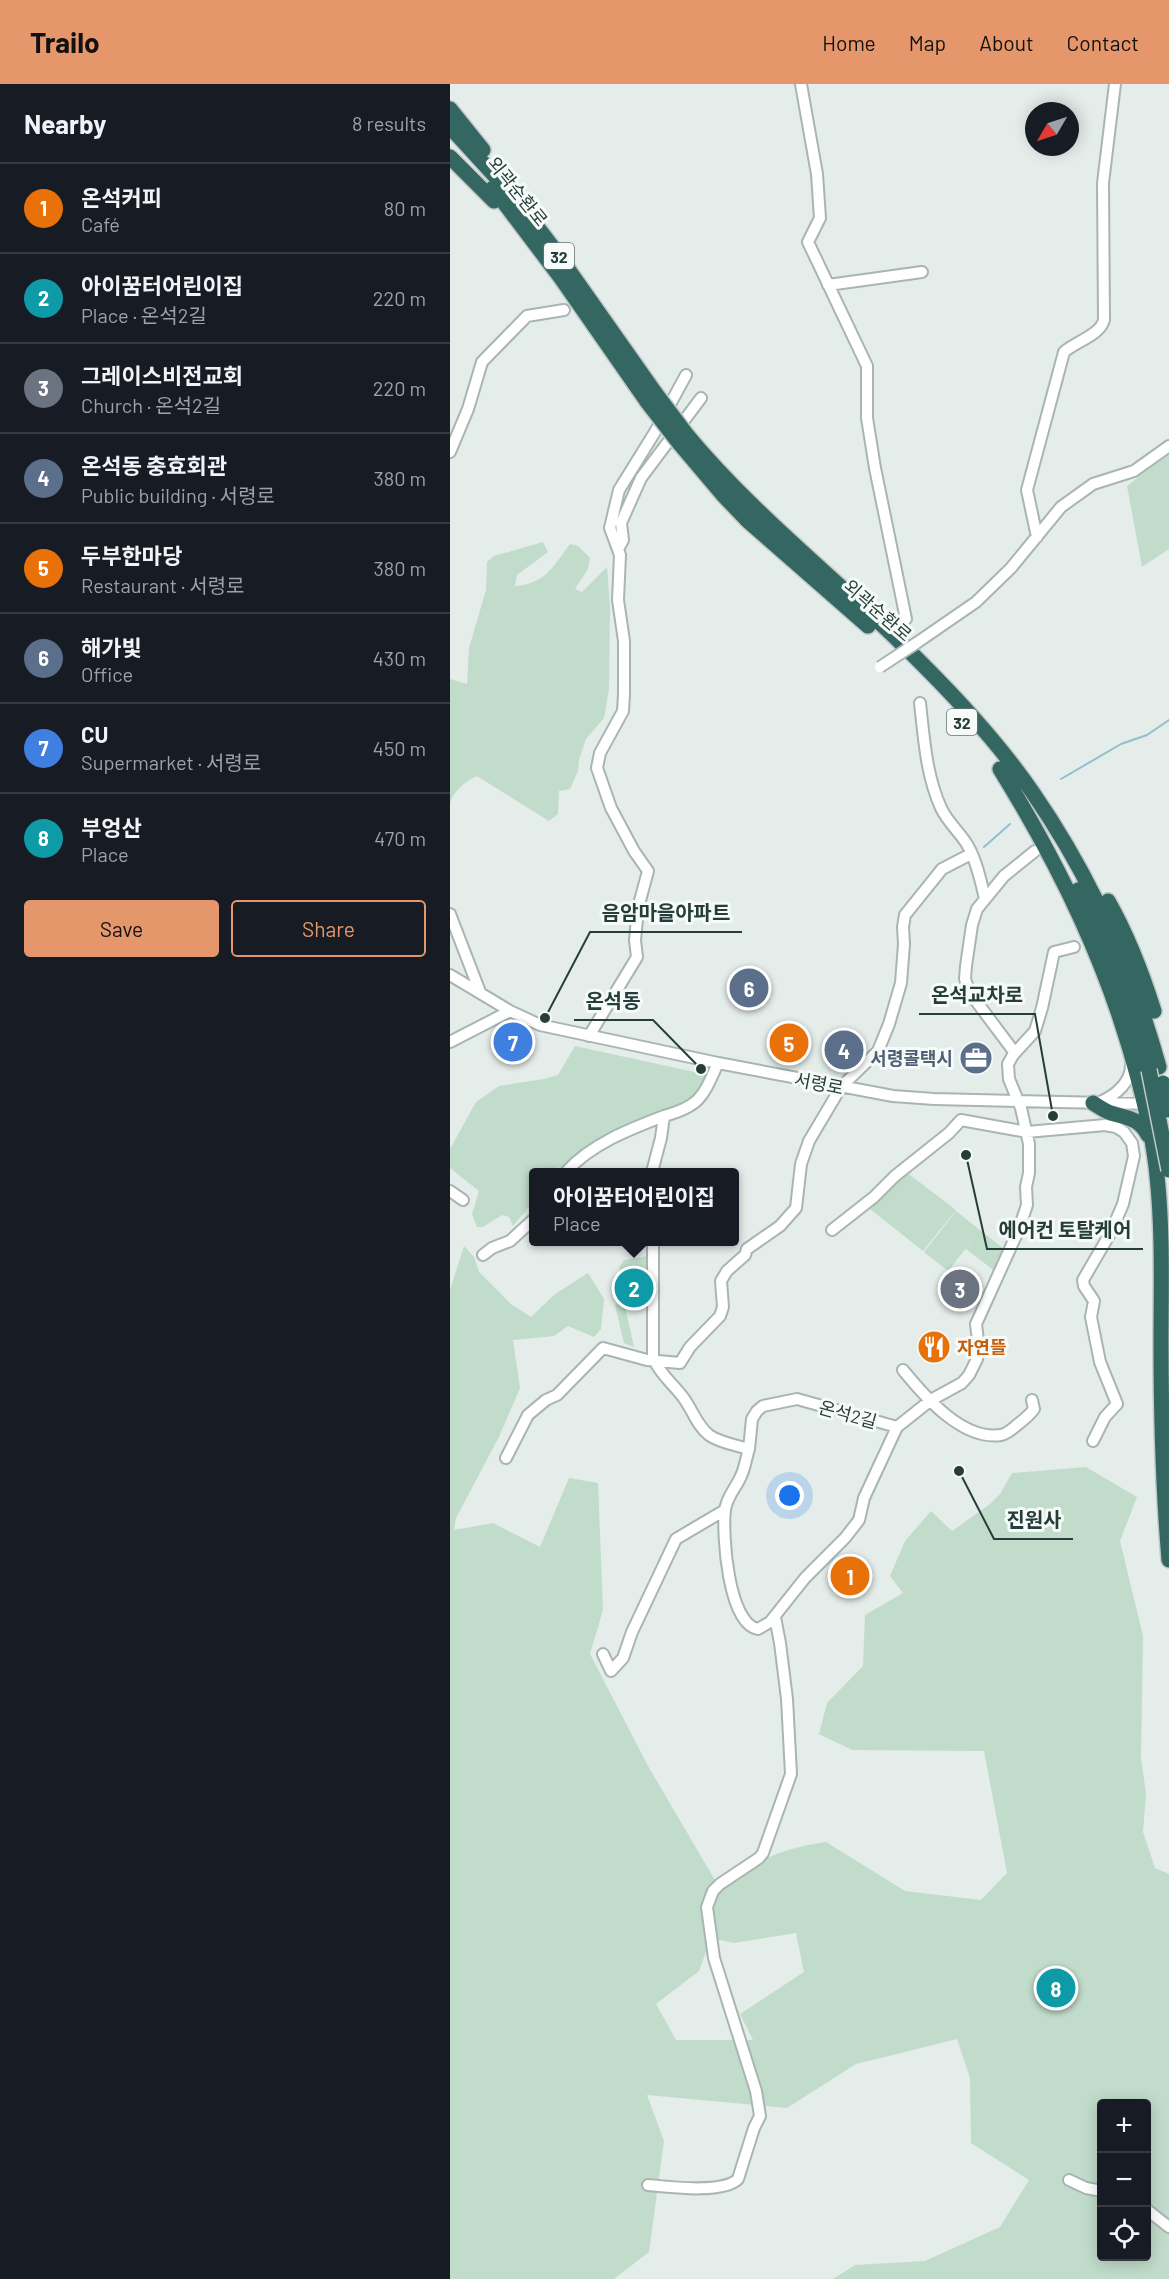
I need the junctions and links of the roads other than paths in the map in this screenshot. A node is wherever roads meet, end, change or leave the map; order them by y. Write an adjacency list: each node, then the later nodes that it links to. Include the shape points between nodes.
1 (801, 84): 9 (street, via 819,207 819,218 808,242)
2 (1115, 84): 16 (street, via 1103,183 1104,320 1098,332 1064,352 1027,490)
3 (450, 109): 7 (highway, via 493,164)
4 (450, 127): 7 (highway, 외곽순환로 / 32, via 515,198)
5 (450, 142): 7 (highway, 외곽순환로 / 32)
6 (450, 157): 7 (highway)
7 (548, 250): 13 (highway, 외곽순환로 / 32, bridge)
8 (922, 272): 9 (street)
9 (828, 285): 18 (street, via 867,366 867,418 874,468)
10 (564, 310): 15 (street, via 527,316 482,362)
11 (686, 375): 17 (street, via 619,490 610,528)
12 (701, 398): 17 (street, via 641,478 621,523 623,540)
13 (683, 439): 21 (highway, 외곽순환로 / 32, via 723,495 915,670); 35 (highway, 외곽순환로 / 32, via 924,667 969,714 1033,793 1082,873 1112,932 1138,996)
14 (1169, 446): 16 (street, via 1134,471 1093,484 1061,507)
15 (450, 452)
16 (1037, 537): 19 (street, bridge, via 976,602)
17 (618, 549): 30 (street, via 618,600 624,641 623,711 600,753 597,768 611,808 648,871 638,908 637,957)
18 (906, 619)
19 (880, 667)
20 (920, 703): 23 (street, via 931,781 950,824)
21 (1000, 769): 33 (highway, via 1069,891 1105,976); 35 (highway, 외곽순환로 / 32, via 1051,840 1099,930)
22 (1035, 850): 24 (street, via 1004,876)
23 (971, 854): 24 (street); 36 (street, via 942,869 905,915 901,983 889,1024 878,1051)
24 (985, 899): 32 (street, via 972,925 965,979 970,993)
25 (450, 915): 28 (street)
26 (1074, 947): 32 (street, via 1054,952 1035,1031)
27 (450, 975): 28 (street, 서령로)
28 (480, 992): 29 (street, 서령로)
29 (510, 1011): 30 (street, 서령로, via 540,1025); 31 (street)
30 (589, 1036): 34 (street, 서령로)
31 (450, 1042)
32 (1015, 1053): 37 (street, 온석2길, via 1008,1069)
33 (1133, 1061): 38 (street, via 1120,1089); 39 (highway)
34 (718, 1063): 36 (street, 서령로); 42 (street, via 696,1104)
35 (1159, 1068): 41 (highway, 외곽순환로 / 32, bridge); 47 (highway, 외곽순환로 / 32, bridge)
36 (841, 1088): 37 (street, 서령로, via 903,1097); 54 (street, via 809,1141 800,1170 797,1206 792,1214 747,1249 727,1271 721,1281 723,1311 682,1361)
37 (1019, 1102): 38 (street, 서령로); 43 (street, 온석2길)
38 (1093, 1103): 39 (street, 서령로); 44 (highway, via 1139,1121)
39 (1144, 1104): 40 (street, 서령로); 44 (highway)
40 (1169, 1104)
41 (1169, 1110)
42 (664, 1116): 45 (street, via 622,1132); 46 (street)
43 (1027, 1132): 51 (street, via 961,1120); 56 (street, 온석2길, via 1027,1205 976,1324 977,1359 966,1379); 59 (street, via 1112,1125 1124,1132 1133,1147 1123,1204 1112,1232 1083,1280 1094,1301 1091,1317 1100,1362 1117,1404 1105,1417)
44 (1151, 1141): 63 (highway, via 1162,1255 1162,1430)
45 (571, 1168)
46 (653, 1168)
47 (1169, 1170)
48 (450, 1191): 49 (street)
49 (463, 1200)
50 (529, 1224): 53 (street, via 510,1241)
51 (832, 1230)
52 (653, 1246): 54 (street)
53 (483, 1255)
54 (654, 1361): 60 (street, via 707,1434); 61 (street, via 603,1348 557,1395 528,1416)
55 (903, 1370): 56 (street)
56 (931, 1400): 57 (street, via 966,1429 988,1435 1004,1434 1023,1421 1034,1409); 58 (street, 온석2길)
57 (1032, 1400)
58 (897, 1427): 60 (street, 온석2길, via 796,1399 763,1406 757,1411 752,1419); 64 (street, via 864,1498 859,1520)
59 (1094, 1441)
60 (749, 1449): 62 (street)
61 (506, 1458)
62 (725, 1510): 64 (street, via 728,1569 741,1615 756,1629); 65 (street, via 676,1539 623,1658 611,1671)
63 (1169, 1560)
64 (775, 1617): 67 (street, via 785,1680 791,1774 763,1853 720,1884 707,1908 714,1958 756,2091 760,2116 734,2183 722,2187)
65 (603, 1654)
66 (1070, 2180): 68 (street)
67 (648, 2185)
68 (1097, 2190)
69 (1151, 2213): 70 (street)
70 (1169, 2227)

